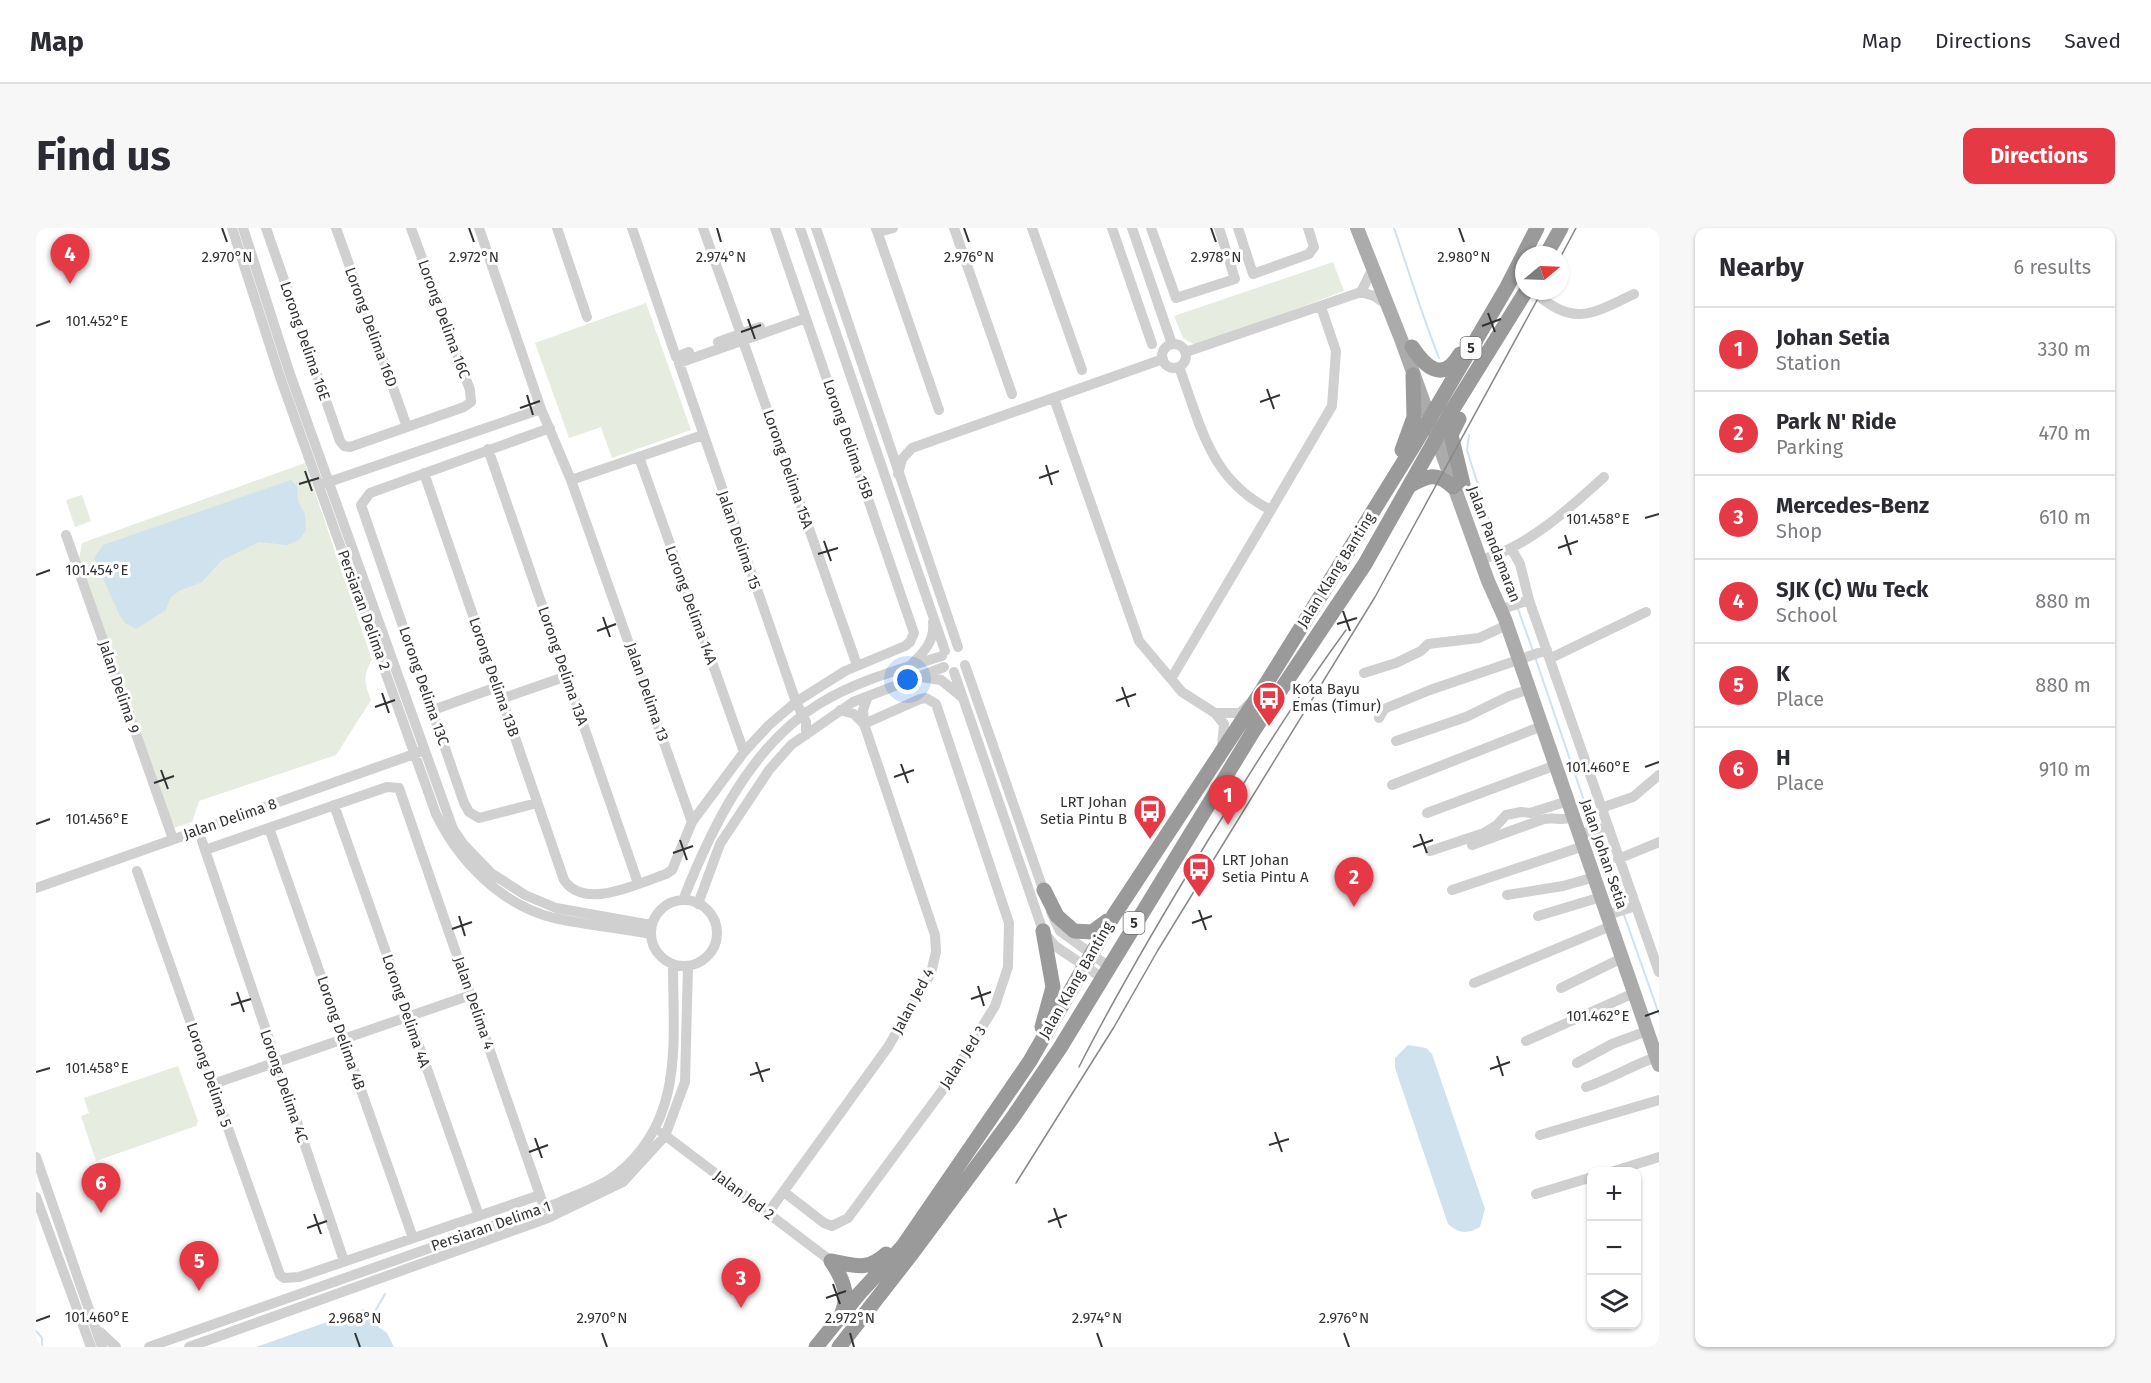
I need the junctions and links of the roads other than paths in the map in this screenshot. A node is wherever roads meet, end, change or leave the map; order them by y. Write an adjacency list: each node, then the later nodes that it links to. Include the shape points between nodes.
1 (232, 228): 71 (street, Persiaran Delima 2)
2 (243, 228): 70 (street, Persiaran Delima 2)
3 (267, 228): 58 (street, Lorong Delima 16E, via 340,441 350,447)
4 (336, 228): 58 (street, Lorong Delima 16D)
5 (411, 228): 58 (street, Lorong Delima 16C, via 471,402)
6 (479, 228): 55 (street)
7 (556, 228): 42 (street)
8 (632, 228): 49 (street, Jalan Delima 15)
9 (703, 228): 43 (street, Lorong Delima 15A)
10 (775, 228): 41 (street, Lorong Delima 15B)
11 (800, 228): 81 (street)
12 (816, 228): 62 (street)
13 (892, 228): 26 (street, via 879,232)
14 (954, 228): 53 (street)
15 (1032, 228): 51 (street)
16 (1112, 228): 44 (street)
17 (1132, 228): 37 (street)
18 (1151, 228): 34 (street)
19 (1218, 228): 30 (street)
20 (1238, 228): 28 (street)
21 (1308, 228): 28 (street, via 1314,247 1309,254)
22 (1357, 228): 29 (main road, Jalan Pandamaran)
23 (1367, 228): 46 (main road, Jalan Pandamaran)
24 (1537, 228): 31 (highway, Jalan Klang Banting / 5)
25 (1561, 228): 27 (highway)
26 (876, 229): 56 (street)
27 (1551, 246)
28 (1251, 268): 30 (street)
29 (1373, 268): 32 (street); 38 (main road, Jalan Pandamaran)
30 (1230, 281): 34 (street)
31 (1507, 287): 46 (highway, via 1449,367 1442,370 1424,365); 57 (highway, Jalan Klang Banting / 5)
32 (1361, 292): 38 (street); 39 (street)
33 (1634, 294): 36 (street, via 1582,316 1558,311)
34 (1176, 298): 37 (street)
35 (1520, 300): 40 (highway, Jalan Klang Banting / 5)
36 (1544, 300)
37 (1158, 305): 45 (street)
38 (1388, 305): 52 (main road, Jalan Pandamaran)
39 (1321, 307): 47 (street); 74 (street, via 1336,351 1332,406)
40 (1512, 312): 61 (highway, Jalan Klang Banting / 5); 73 (highway, via 1451,435)
41 (804, 315): 43 (street); 86 (street, Lorong Delima 15B, via 914,628 913,638 905,646)
42 (587, 317)
43 (742, 337): 49 (street); 86 (street, Lorong Delima 15A)
44 (1152, 344)
45 (1172, 344): 47 (street, via 1179,344); 48 (street, via 1165,348)
46 (1412, 347): 57 (main road, Jalan Pandamaran)
47 (1186, 352): 50 (street)
48 (1163, 359): 50 (street, via 1171,367); 54 (street)
49 (677, 360): 60 (street, Jalan Delima 15)
50 (1179, 367): 74 (street, via 1218,464 1240,493)
51 (1082, 370)
52 (1413, 375): 57 (main road, Jalan Pandamaran); 75 (highway, via 1414,417 1409,437)
53 (1012, 394)
54 (1054, 398): 63 (street); 92 (street, via 1139,641)
55 (541, 409): 59 (street, Jalan Delima 13); 70 (street)
56 (939, 410)
57 (1432, 415): 61 (main road, Jalan Pandamaran); 75 (highway, Jalan Klang Banting / 5)
58 (407, 427)
59 (550, 428): 64 (street); 69 (street, Jalan Delima 13)
60 (703, 435): 65 (street); 98 (street, Jalan Delima 15)
61 (1439, 437): 72 (highway, Jalan Klang Banting / 5); 73 (main road, Jalan Pandamaran)
62 (888, 441): 63 (street, via 899,448); 67 (street)
63 (912, 448): 67 (street, via 902,459)
64 (488, 449): 66 (street); 90 (street, Lorong Delima 13A)
65 (639, 457): 69 (street); 111 (street, Lorong Delima 14A)
66 (424, 473): 93 (street, Lorong Delima 13B); 100 (street, Lorong Delima 13C, via 370,493 362,512)
67 (898, 474): 82 (street)
68 (1604, 477): 77 (street, via 1557,517)
69 (572, 480): 122 (street, Jalan Delima 13)
70 (330, 482): 71 (street); 110 (street, Persiaran Delima 2)
71 (318, 486): 110 (street, Persiaran Delima 2)
72 (1409, 486): 73 (highway, via 1440,476); 152 (highway, Jalan Klang Banting / 5, via 1365,564 1254,730)
73 (1458, 486): 78 (main road, Jalan Pandamaran); 79 (main road, Jalan Pandamaran)
74 (1271, 510): 92 (street)
75 (1361, 530): 95 (highway, Jalan Klang Banting / 5)
76 (66, 535): 126 (street, Jalan Delima 9)
77 (1511, 548): 78 (street); 79 (street, via 1520,564)
78 (1492, 556): 79 (main road, Jalan Pandamaran)
79 (1513, 610): 83 (street); 84 (main road, Jalan Johan Setia); 89 (street, via 1479,638 1428,644 1396,663)
80 (1646, 612): 83 (street)
81 (932, 613): 82 (street); 85 (street); 88 (street, via 927,649)
82 (957, 647): 85 (street); 87 (street, via 966,654)
83 (1547, 653): 84 (street); 119 (street)
84 (1524, 658): 94 (main road, Jalan Johan Setia); 104 (street, via 1384,709)
85 (946, 661): 87 (street); 88 (street); 91 (street); 99 (street)
86 (857, 664): 98 (street)
87 (965, 665): 135 (street)
88 (909, 667): 103 (street, via 873,678)
89 (1364, 673)
90 (567, 676): 97 (street); 133 (street, Lorong Delima 13A)
91 (916, 677): 96 (street); 99 (street, via 941,680)
92 (1171, 679): 102 (street, via 1182,692)
93 (497, 687): 97 (street, Lorong Delima 13B); 100 (street)
94 (1530, 689): 107 (main road, Jalan Johan Setia); 109 (street)
95 (1261, 692): 102 (street, via 1240,713); 112 (highway, Jalan Klang Banting / 5)
96 (868, 696): 101 (street); 106 (street, Jalan Jed 4)
97 (501, 699): 117 (street, Lorong Delima 13B)
98 (796, 702): 103 (street, Jalan Delima 15); 111 (street)
99 (966, 702): 146 (street)
100 (433, 710): 117 (street, Lorong Delima 13C, via 469,812 479,818 489,817)
101 (840, 710): 105 (street); 106 (street, via 854,714)
102 (1215, 713): 112 (street, via 1224,724 1224,741)
103 (803, 716): 105 (street); 108 (street, Jalan Delima 15); 139 (street, via 758,760 712,830)
104 (1379, 718)
105 (822, 723): 108 (street)
106 (864, 724): 175 (street, Jalan Jed 4, via 934,935 936,952 931,973 888,1047); 175 (street, Jalan Jed 3, via 920,699 936,704 1009,923 1008,967 995,1006 947,1083 848,1218 832,1226 824,1224)
107 (1542, 726): 113 (main road, Jalan Johan Setia); 115 (street)
108 (806, 735): 140 (street, via 791,745 769,770 736,818 720,844)
109 (1396, 741)
110 (419, 752): 126 (street, Jalan Delima 8); 145 (street, Persiaran Delima 2, via 453,829 491,873 555,908)
111 (744, 752): 122 (street)
112 (1218, 757): 142 (highway, Jalan Klang Banting / 5)
113 (1550, 767): 116 (main road, Jalan Johan Setia); 120 (street)
114 (1659, 776): 119 (street, via 1633,797)
115 (1392, 786)
116 (1568, 801): 121 (main road, Jalan Johan Setia); 129 (street, via 1537,812 1506,815 1484,832)
117 (537, 803): 133 (street, Lorong Delima 13B, via 564,880 573,890 588,894 607,892)
118 (334, 805): 123 (street); 156 (street, Jalan Delima 4, via 387,787 399,788); 158 (street, Lorong Delima 4A)
119 (1601, 808): 124 (street)
120 (1427, 813)
121 (1574, 817): 125 (main road, Jalan Johan Setia); 128 (street, via 1541,819)
122 (692, 822): 133 (street, via 672,870)
123 (269, 828): 160 (street, Lorong Delima 4B); 164 (street, Lorong Delima 4C, via 203,846)
124 (1605, 828): 125 (street); 130 (street)
125 (1583, 838): 132 (main road, Jalan Johan Setia); 136 (street)
126 (173, 839): 134 (street, Jalan Delima 8)
127 (1659, 842): 130 (street)
128 (1465, 847)
129 (1430, 851)
130 (1618, 859): 141 (street)
131 (138, 871): 166 (street, Lorong Delima 5)
132 (1595, 877): 137 (street); 138 (main road, Jalan Johan Setia)
133 (638, 883)
134 (36, 888)
135 (1044, 890): 142 (highway, via 1057,916 1074,931 1092,932); 149 (street, via 1054,923)
136 (1452, 890)
137 (1507, 895)
138 (1601, 897): 143 (street); 144 (main road, Jalan Johan Setia)
139 (683, 900): 140 (street); 145 (street, via 663,907)
140 (698, 904): 151 (street, via 712,916 717,934 711,952)
141 (1634, 907): 144 (street); 147 (street)
142 (1113, 915): 149 (highway, Jalan Klang Banting / 5)
143 (1538, 916)
144 (1611, 918): 148 (main road, Jalan Johan Setia); 154 (street)
145 (651, 930): 150 (street, via 657,953)
146 (1042, 931): 149 (street, via 1055,946); 163 (highway, via 1053,987)
147 (1654, 944): 153 (street)
148 (1622, 958): 155 (street); 157 (main road, Jalan Johan Setia)
149 (1088, 960): 152 (street); 163 (highway, Jalan Klang Banting / 5)
150 (673, 964): 151 (street); 169 (street, Persiaran Delima 1, via 672,1081)
151 (688, 966): 169 (street, Persiaran Delima 1, via 685,1082)
152 (1105, 971): 194 (highway, Jalan Klang Banting / 5, via 1060,1048 1011,1120)
153 (1659, 972)
154 (1474, 983)
155 (1561, 988)
156 (471, 995): 158 (street); 177 (street, Jalan Delima 4)
157 (1629, 995): 159 (main road, Jalan Johan Setia); 161 (street)
158 (408, 1017): 160 (street); 181 (street, Lorong Delima 4A)
159 (1643, 1032): 162 (main road, Jalan Johan Setia); 165 (street)
160 (343, 1039): 164 (street); 182 (street, Lorong Delima 4B)
161 (1526, 1041)
162 (1654, 1060): 167 (street)
163 (1030, 1061): 183 (highway, Jalan Klang Banting / 5)
164 (276, 1062): 166 (street); 184 (street, Lorong Delima 4C)
165 (1577, 1063)
166 (213, 1084): 184 (street, Lorong Delima 5, via 280,1275 299,1277)
167 (1586, 1088)
168 (1659, 1100): 170 (street)
169 (661, 1133): 179 (street, Persiaran Delima 1, via 616,1175); 180 (street, Jalan Jed 2)
170 (1540, 1135)
171 (36, 1157): 187 (street)
172 (1659, 1157): 173 (street)
173 (1627, 1167)
174 (1587, 1179): 176 (street)
175 (784, 1192): 180 (street, Jalan Jed 4)
176 (1536, 1194)
177 (540, 1195): 179 (street, Jalan Delima 4); 181 (street)
178 (36, 1197): 188 (street)
179 (546, 1213): 191 (street, Persiaran Delima 1); 192 (street, Persiaran Delima 1)
180 (768, 1213): 185 (street, Jalan Jed 2)
181 (479, 1216): 182 (street)
182 (413, 1238): 184 (street)
183 (903, 1246): 185 (highway, via 866,1267); 186 (highway, Jalan Klang Banting / 5)
184 (344, 1261)
185 (831, 1261): 186 (highway, via 843,1285 846,1302)
186 (842, 1313): 193 (highway, Jalan Klang Banting / 5)
187 (93, 1322): 189 (street); 190 (street)
188 (91, 1347)
189 (102, 1347)
190 (116, 1347)
191 (148, 1347)
192 (189, 1347)
193 (816, 1347)
194 (839, 1347)

